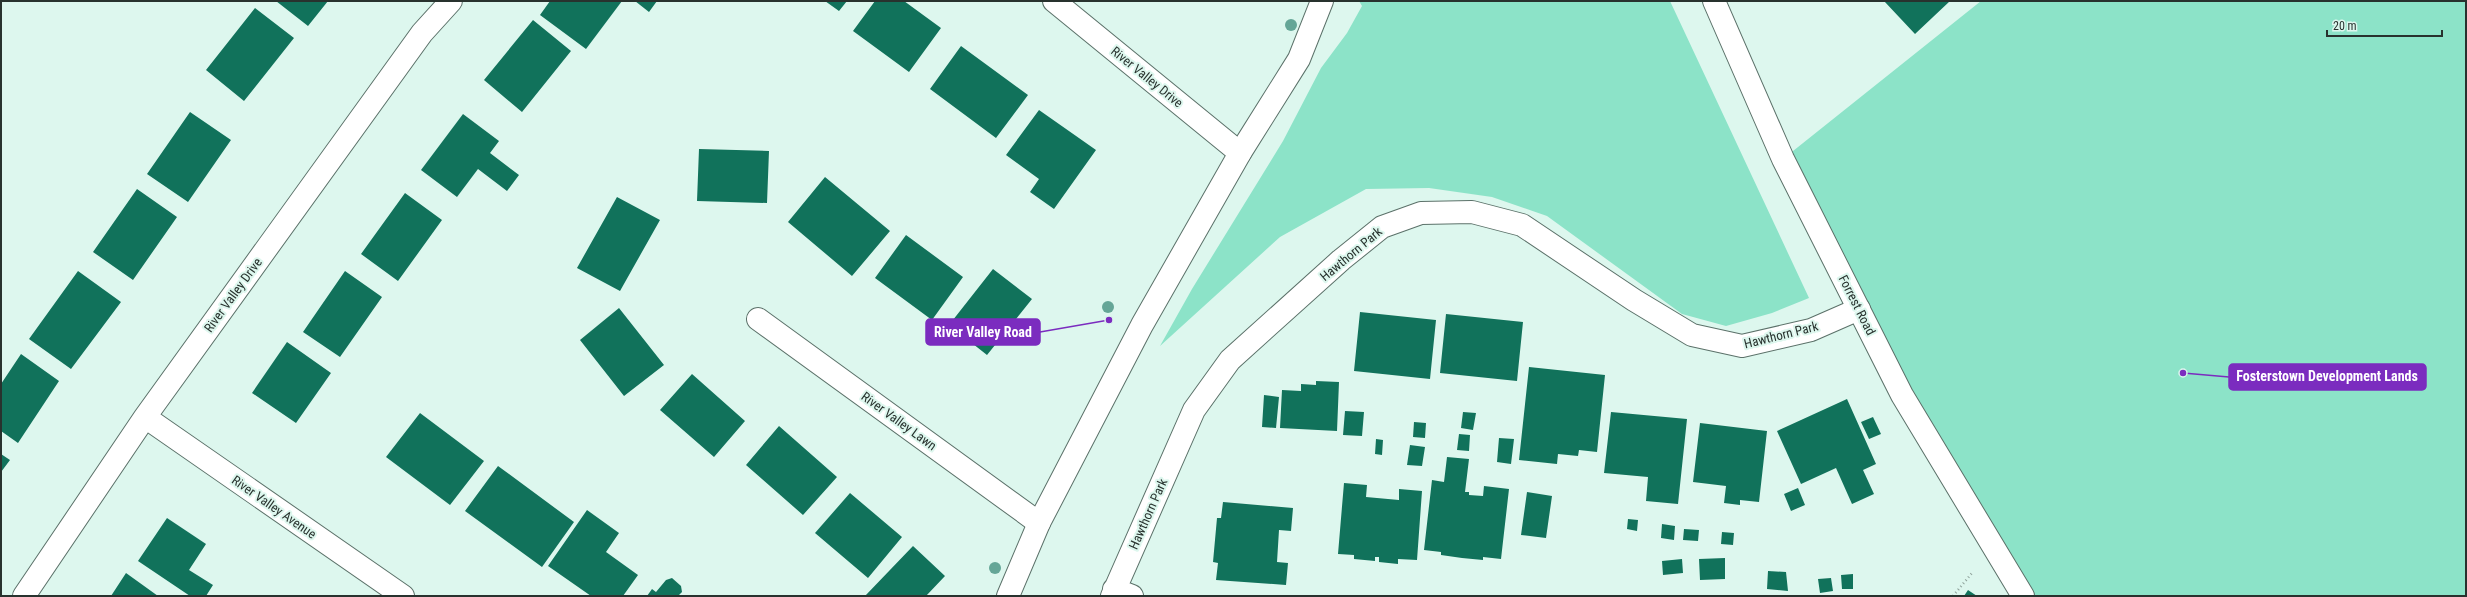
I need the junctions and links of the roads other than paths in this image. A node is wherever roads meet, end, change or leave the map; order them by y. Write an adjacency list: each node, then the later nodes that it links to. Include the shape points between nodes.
1 (451, 1): 8 (street, River Valley Drive, via 422,33)
2 (1054, 1): 5 (street, River Valley Drive)
3 (1322, 1): 5 (street, via 1299,59)
4 (1714, 1): 6 (street, Forrest Road, via 1783,159)
5 (1240, 153): 9 (street, via 1142,326)
6 (1859, 309): 10 (street, Hawthorn Park, via 1811,330 1742,346 1692,335 1634,300 1522,225 1472,212 1421,213 1382,226 1230,360 1194,410); 14 (street, Forrest Road, via 1902,394)
7 (758, 319): 9 (street, River Valley Lawn)
8 (146, 417): 11 (street, River Valley Drive); 12 (street, River Valley Avenue)
9 (1039, 523): 13 (street)
10 (1119, 594)
11 (24, 596)
12 (403, 596)
13 (1008, 596)
14 (2023, 596)

